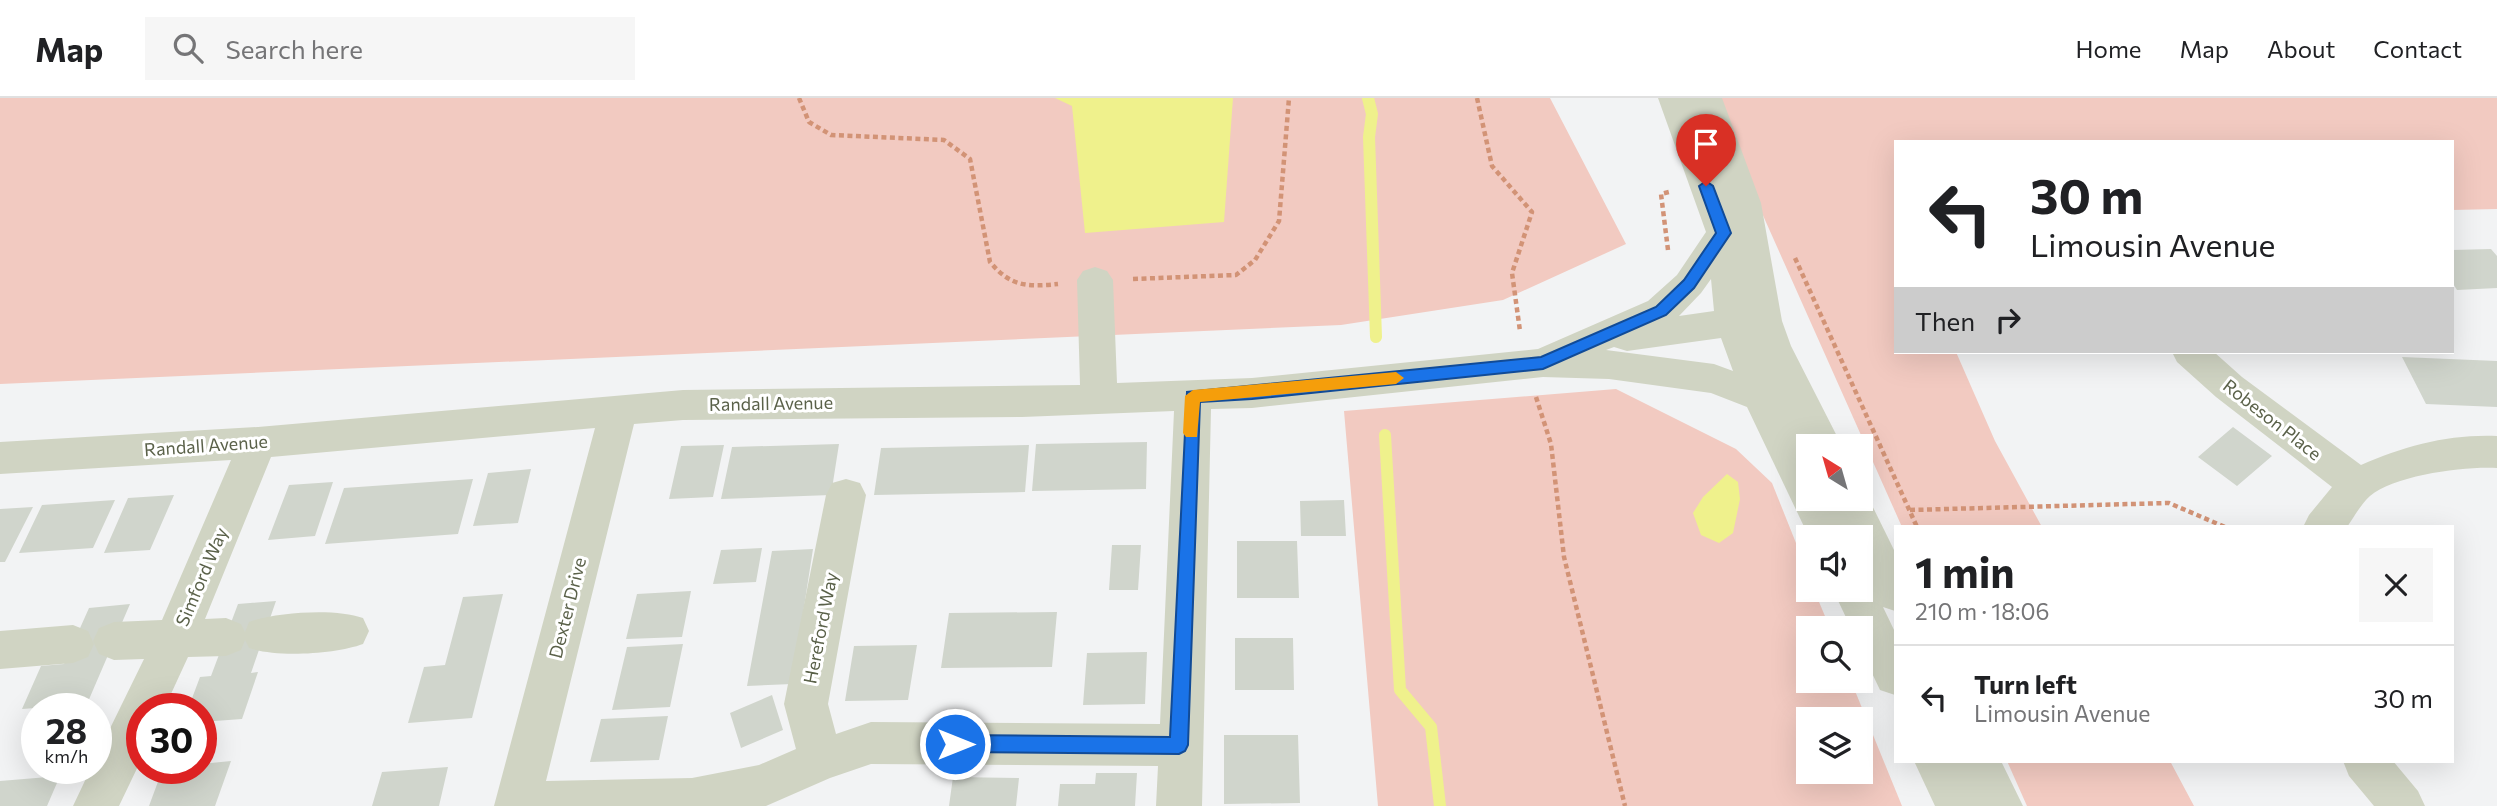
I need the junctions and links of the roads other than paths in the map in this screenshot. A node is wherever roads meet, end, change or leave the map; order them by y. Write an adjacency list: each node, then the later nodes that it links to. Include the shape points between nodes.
1 (1674, 98): 3 (street)
2 (1706, 98): 5 (street, via 1744,203)
3 (1724, 233): 5 (street); 6 (street, Randall Avenue, via 1689,284 1661,311)
4 (1096, 280): 10 (street)
5 (1753, 334): 6 (street); 9 (street); 12 (street)
6 (1599, 354): 8 (street, Randall Avenue, via 1530,356 1252,393); 9 (street, Randall Avenue, via 1714,379)
7 (2192, 354): 17 (street, Robeson Place)
8 (1193, 396): 10 (street, Randall Avenue); 31 (street)
9 (1761, 397): 16 (street)
10 (1099, 399): 11 (street, Randall Avenue, via 683,405)
11 (619, 410): 13 (street, Randall Avenue); 37 (street, Dexter Drive)
12 (1816, 434)
13 (258, 443): 15 (street, Randall Avenue); 24 (street, Simford Way)
14 (2497, 452): 17 (street, via 2472,451 2407,462)
15 (0, 458)
16 (1796, 468)
17 (2357, 484): 20 (street)
18 (846, 495): 32 (street, Hereford Way, via 806,704)
19 (1855, 511): 21 (street)
20 (2325, 525)
21 (1894, 591)
22 (1860, 602): 28 (street)
23 (348, 631): 24 (street)
24 (176, 637): 25 (street); 29 (street, Simford Way)
25 (114, 641)
26 (73, 644): 27 (street)
27 (0, 650)
28 (1894, 674)
29 (150, 693)
30 (126, 743): 38 (street, Simford Way)
31 (1179, 745): 32 (street, via 871,743); 39 (street)
32 (821, 760): 36 (street)
33 (1937, 763): 40 (street)
34 (1979, 763): 41 (street)
35 (2367, 763): 42 (street)
36 (764, 796): 37 (street)
37 (517, 804)
38 (96, 806)
39 (1179, 806)
40 (1958, 806)
41 (2000, 806)
42 (2402, 806)

